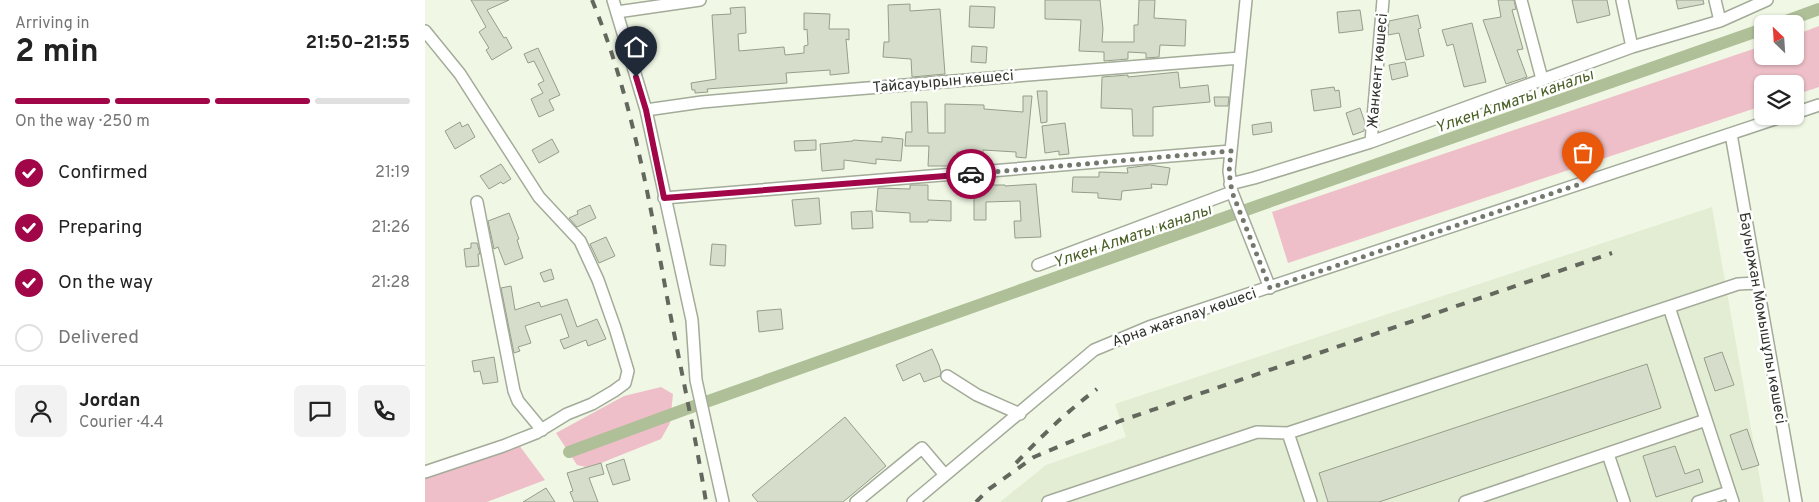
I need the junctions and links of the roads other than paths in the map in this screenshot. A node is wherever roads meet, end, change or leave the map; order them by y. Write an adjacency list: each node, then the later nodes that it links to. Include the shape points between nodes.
1 (700, 0): 8 (street)
2 (1246, 0): 12 (street)
3 (1383, 0): 19 (street, Жанкент көшесі)
4 (1521, 0): 13 (street)
5 (1622, 0): 11 (street)
6 (1715, 0): 9 (street)
7 (1767, 0): 9 (street)
8 (615, 6): 15 (street)
9 (1720, 21): 11 (street)
10 (425, 31): 31 (street, via 460,74 539,197 580,241 598,280 628,371 625,383 614,392)
11 (1633, 47): 13 (street)
12 (1240, 58): 15 (street, Тайсауырын көшесі, via 781,94); 20 (street)
13 (1542, 79): 19 (street)
14 (1819, 105): 16 (street)
15 (646, 110): 22 (street)
16 (1804, 110)
17 (1758, 125): 18 (street, Арна жағалау көшесі)
18 (1731, 134): 25 (street, Бауыржан Момышұлы көшесі); 26 (street, Арна жағалау көшесі)
19 (1371, 142): 21 (street)
20 (1231, 151): 21 (street); 22 (street)
21 (1231, 188): 24 (street); 26 (street)
22 (664, 198): 37 (street, via 692,320 696,380)
23 (477, 202): 31 (street, via 514,391 518,401)
24 (1038, 265)
25 (1757, 283): 27 (street, via 1737,284); 45 (street, Бауыржан Момышұлы көшесі)
26 (1270, 288): 29 (street, Арна жағалау көшесі, via 1149,327 1094,350)
27 (1669, 307): 30 (street); 32 (street)
28 (947, 376): 29 (street, via 977,395)
29 (1020, 414): 35 (street, Арна жағалау көшесі)
30 (1706, 420): 33 (street); 36 (street)
31 (542, 430): 34 (street)
32 (1288, 433): 40 (street, via 1257,432); 41 (street)
33 (1608, 454): 42 (street); 43 (street)
34 (425, 472)
35 (945, 475): 38 (street, via 922,448); 39 (street, Арна жағалау көшесі)
36 (1731, 497): 44 (street)
37 (723, 502)
38 (856, 502)
39 (913, 502)
40 (1049, 502)
41 (1311, 502)
42 (1465, 502)
43 (1624, 502)
44 (1698, 502)
45 (1796, 502)

